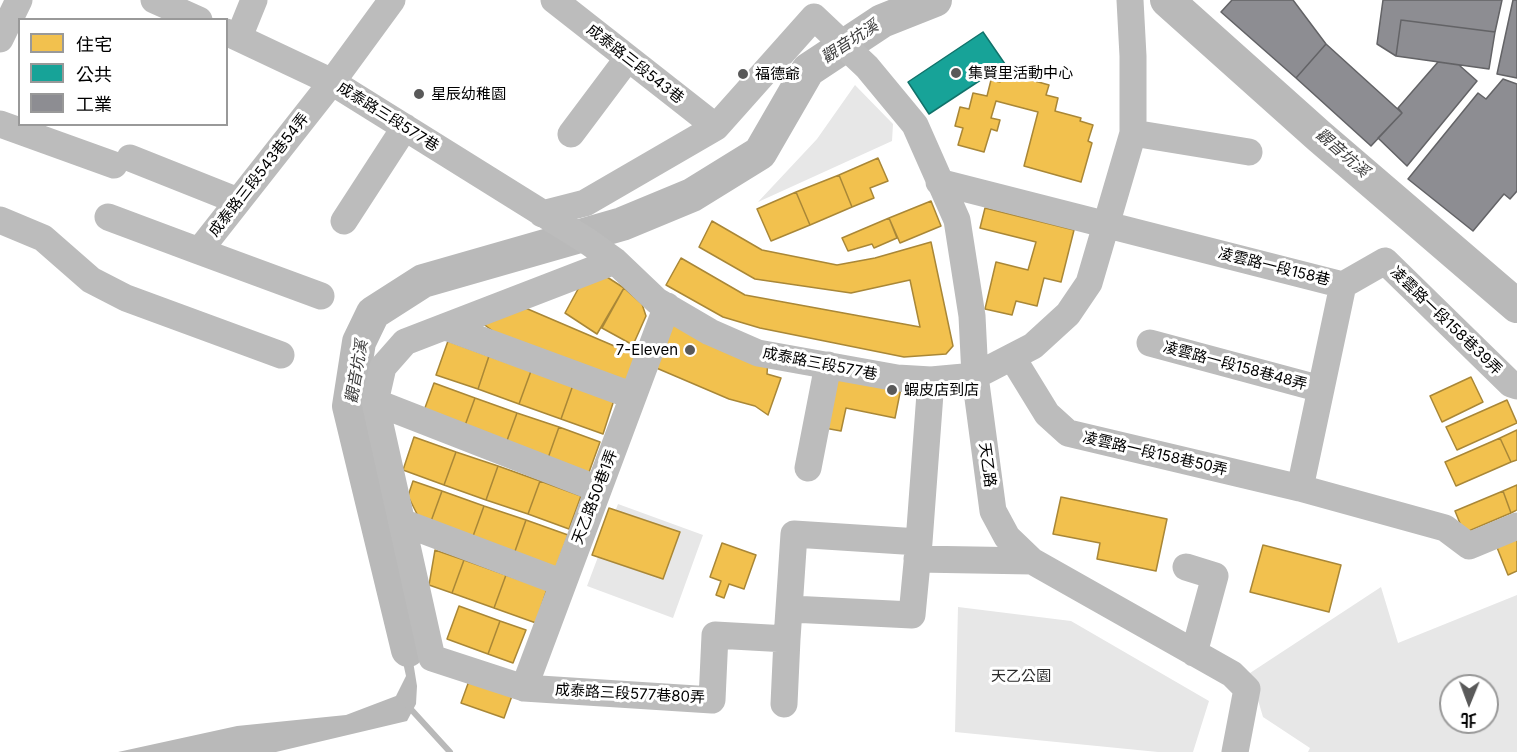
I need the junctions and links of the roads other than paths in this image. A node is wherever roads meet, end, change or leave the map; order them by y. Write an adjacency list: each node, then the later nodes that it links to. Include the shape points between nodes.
1 (20, 0): 10 (street)
2 (154, 0): 8 (street)
3 (254, 0): 9 (street)
4 (392, 0): 12 (street, 成泰路三段543巷54弄)
5 (554, 0): 11 (street, 成泰路三段543巷)
6 (1130, 5): 16 (street)
7 (812, 9): 15 (street); 19 (street, 天乙路, via 915,125)
8 (194, 18)
9 (233, 34): 12 (street, 成泰路三段577巷)
10 (0, 37)
11 (628, 58): 15 (street, 成泰路三段543巷); 17 (street)
12 (332, 82): 14 (street, 成泰路三段577巷); 20 (street, 成泰路三段543巷54弄)
13 (0, 124): 20 (street)
14 (405, 127): 21 (street, 成泰路三段577巷); 24 (street)
15 (716, 128): 21 (street, via 585,203)
16 (1133, 132): 18 (street); 25 (street)
17 (571, 134)
18 (1249, 152)
19 (939, 182): 25 (street, 凌雲路一段158巷); 36 (street, 天乙路, via 957,220 972,316)
20 (238, 201): 26 (street, 成泰路三段543巷54弄)
21 (542, 214): 27 (street, 成泰路三段577巷)
22 (108, 217): 26 (street)
23 (0, 220): 33 (street, via 43,238 91,280 126,298)
24 (344, 221)
25 (1108, 224): 28 (street, 凌雲路一段158巷); 34 (street, 成泰路三段577巷, via 1089,283 1068,314 1033,346)
26 (199, 251): 29 (street, 成泰路三段543巷54弄)
27 (615, 261): 30 (street, 成泰路三段577巷); 31 (street)
28 (1343, 285): 38 (street, 凌雲路一段158巷39弄, via 1385,261); 39 (street, 凌雲路一段158巷)
29 (321, 296)
30 (666, 306): 35 (street, 成泰路三段577巷, via 710,332 758,353); 40 (street, 天乙路50巷1弄)
31 (446, 327): 40 (street); 41 (street, via 405,342 383,367)
32 (1150, 343): 39 (street, 凌雲路一段158巷48弄)
33 (280, 355)
34 (1012, 357): 36 (street, 成泰路三段577巷); 43 (street, 凌雲路一段158巷50弄, via 1047,414 1068,433)
35 (828, 365): 37 (street, 成泰路三段577巷); 42 (street)
36 (975, 376): 37 (street, 成泰路三段577巷); 48 (street, 天乙路, via 993,511 1007,537)
37 (931, 380): 47 (street)
38 (1517, 386)
39 (1321, 389): 43 (street, 凌雲路一段158巷)
40 (633, 396): 44 (street, 天乙路50巷1弄)
41 (375, 402): 44 (street); 45 (street)
42 (808, 468)
43 (1300, 488): 46 (street, 凌雲路一段158巷50弄, via 1445,528 1469,546)
44 (598, 489): 50 (street, 天乙路50巷1弄)
45 (404, 523): 50 (street); 54 (street, via 432,658)
46 (1517, 526)
47 (918, 550): 48 (street); 51 (street, via 912,615); 51 (street, via 794,534)
48 (1032, 561): 53 (street, 天乙路)
49 (1186, 567): 53 (street, via 1215,576)
50 (563, 583): 54 (street, 天乙路50巷1弄)
51 (791, 609): 52 (street)
52 (787, 639): 54 (street, 成泰路三段577巷80弄, via 715,635 712,700); 55 (street)
53 (1194, 653): 56 (street, 天乙路, via 1232,674 1247,689)
54 (524, 688)
55 (784, 704)
56 (1235, 752)

